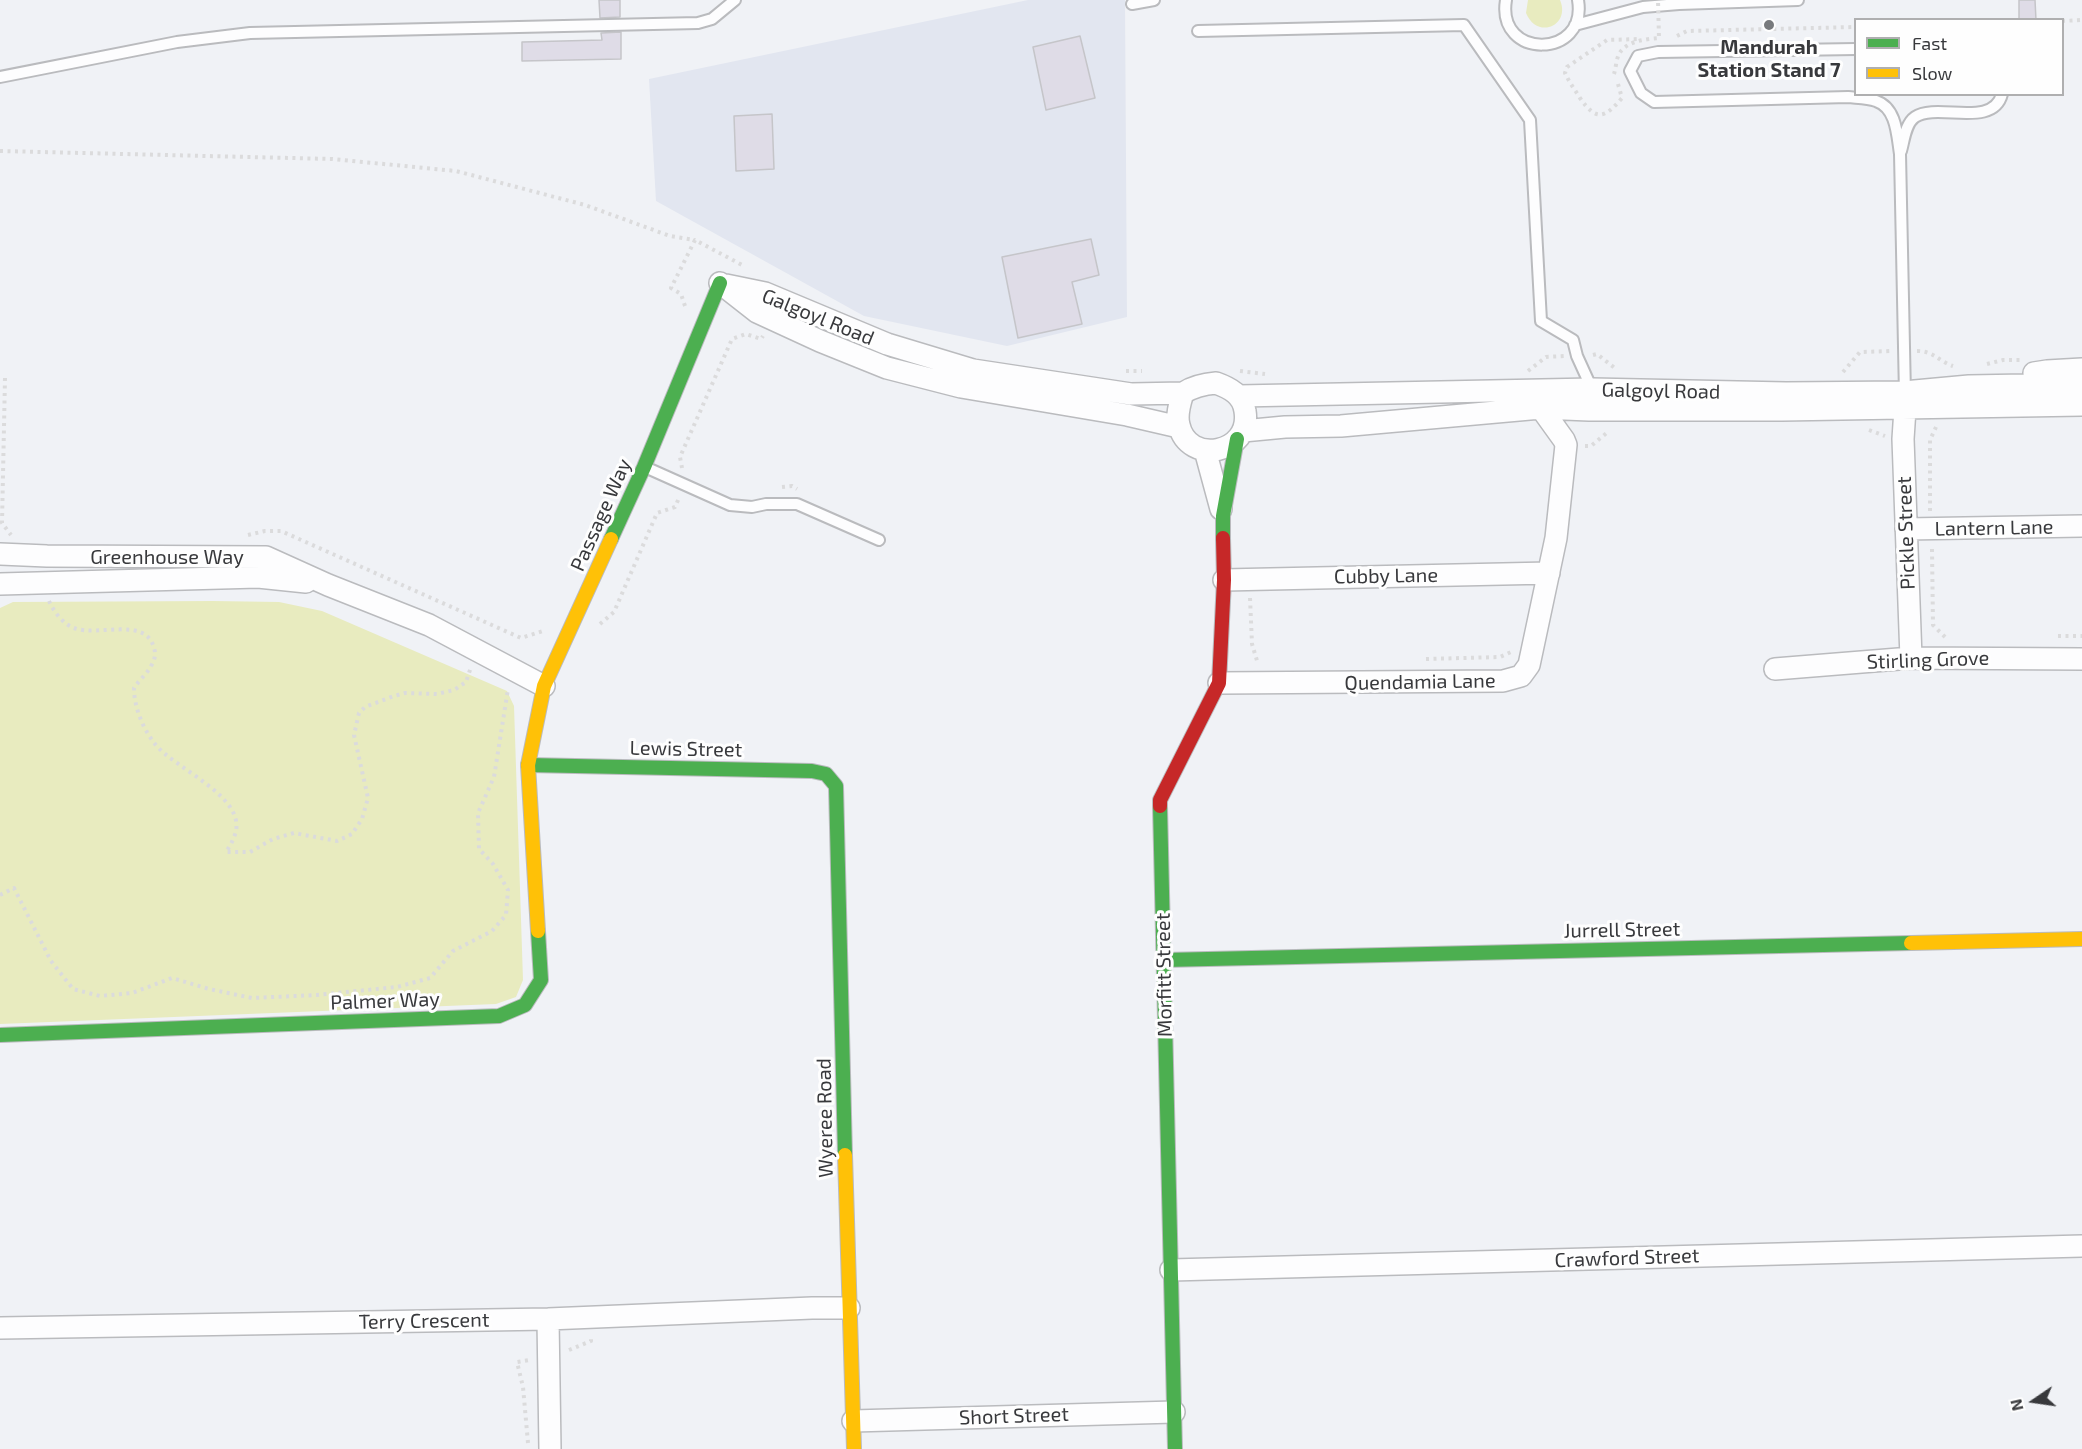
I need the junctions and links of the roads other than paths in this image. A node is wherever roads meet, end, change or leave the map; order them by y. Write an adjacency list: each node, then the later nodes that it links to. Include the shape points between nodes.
1 (735, 0): 10 (lane, via 712,19 698,23 250,33 177,42)
2 (1154, 0): 6 (lane)
3 (1506, 0): 7 (lane, via 1506,21 1522,40 1546,45 1558,42)
4 (1578, 0): 7 (lane)
5 (1798, 0): 7 (lane, via 1652,6)
6 (1132, 4)
7 (1575, 25)
8 (1198, 31): 20 (lane, via 1464,25 1530,120 1541,321 1573,340)
9 (1854, 49): 12 (lane, via 1658,52 1638,56 1630,71 1641,93 1654,102 1848,97 1878,101 1891,112)
10 (0, 77)
11 (2001, 96): 12 (lane, via 1994,107 1981,112 1932,112 1916,117 1907,128)
12 (1900, 154): 21 (lane)
13 (720, 283): 15 (street, Galgoyl Road, via 765,293 886,344 973,370); 28 (street, Passage Way)
14 (2082, 369): 17 (street, via 2047,371)
15 (998, 383): 18 (street, Galgoyl Road, via 1131,394); 24 (street, Galgoyl Road)
16 (2082, 384): 17 (street, Galgoyl Road)
17 (1969, 386): 21 (street, Galgoyl Road)
18 (1183, 393): 19 (street, via 1216,383); 24 (street)
19 (1239, 396): 20 (street, Galgoyl Road); 25 (street, via 1246,422)
20 (1590, 400): 21 (street, Galgoyl Road); 23 (street, Galgoyl Road); 26 (street)
21 (1905, 400): 22 (street, Galgoyl Road); 31 (street, Pickle Street)
22 (2082, 405)
23 (1541, 408): 25 (street, Galgoyl Road, via 1341,426 1285,427); 26 (street)
24 (1179, 427): 27 (street, via 1193,445)
25 (1240, 435): 27 (street, via 1232,445); 29 (street, Morfitt Street)
26 (1565, 442): 34 (street, Quendamia Lane, via 1556,538)
27 (1206, 450): 29 (street, Morfitt Street)
28 (644, 467): 32 (lane, via 730,505 796,504); 42 (street, Passage Way)
29 (1223, 516): 35 (street, Morfitt Street)
30 (2082, 526): 31 (street, Lantern Lane)
31 (1906, 529): 38 (street, Pickle Street)
32 (879, 540)
33 (0, 554): 37 (street, Greenhouse Way, via 266,557)
34 (1548, 573): 35 (street, Cubby Lane); 41 (street, Quendamia Lane, via 1529,665 1521,676 1503,681)
35 (1224, 580): 41 (street, Morfitt Street)
36 (0, 584): 37 (street, Greenhouse Way, via 258,577)
37 (328, 585): 42 (street, Greenhouse Way, via 429,625)
38 (1911, 658): 39 (street, Stirling Grove); 40 (street, Stirling Grove)
39 (2082, 659)
40 (1775, 669)
41 (1219, 683): 46 (street, Morfitt Street, via 1160,800)
42 (544, 686): 43 (street, Passage Way)
43 (528, 765): 44 (street, Lewis Street, via 812,771 826,774); 47 (street, Palmer Way, via 541,980 525,1005 499,1016)
44 (836, 786): 50 (street, Wyeree Road)
45 (2082, 939): 46 (street, Jurrell Street)
46 (1164, 960): 49 (street, Morfitt Street)
47 (0, 1035)
48 (2082, 1246): 49 (street, Crawford Street)
49 (1171, 1270): 53 (street, Morfitt Street)
50 (849, 1308): 51 (street, Terry Crescent); 54 (street, Wyeree Road)
51 (548, 1319): 52 (street, Terry Crescent); 55 (street)
52 (0, 1328)
53 (1174, 1412): 54 (street, Short Street); 57 (street, Morfitt Street)
54 (853, 1421): 56 (street, Wyeree Road)
55 (550, 1449)
56 (854, 1449)
57 (1175, 1449)

